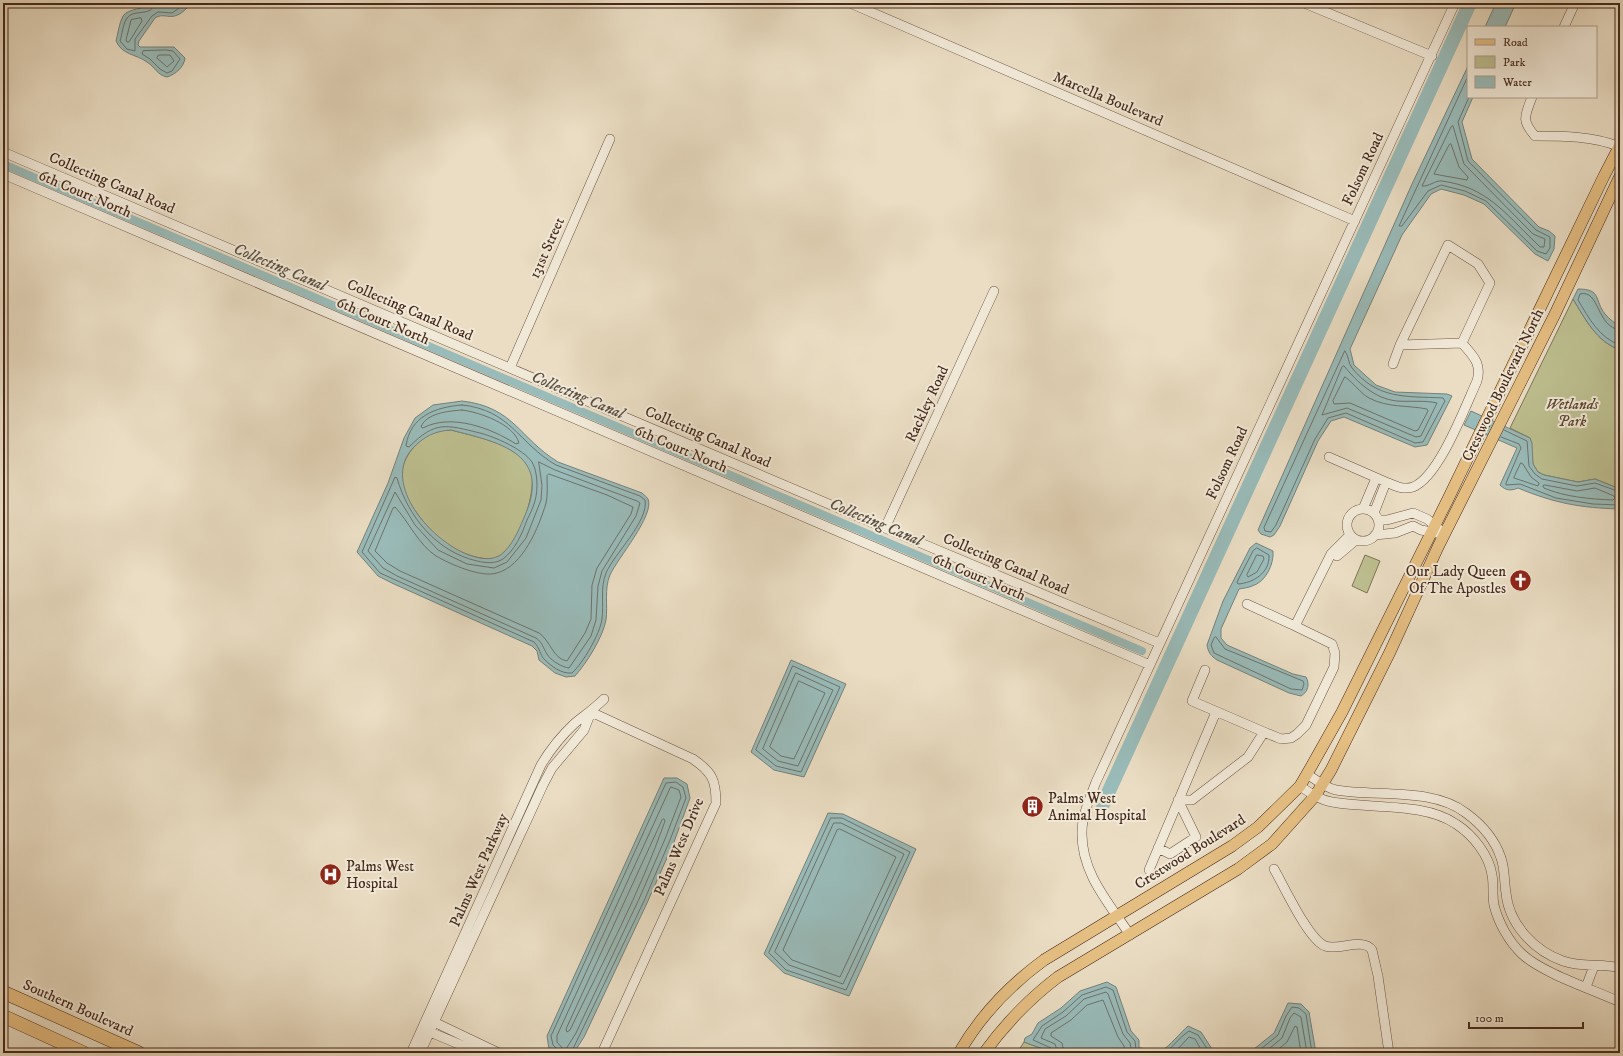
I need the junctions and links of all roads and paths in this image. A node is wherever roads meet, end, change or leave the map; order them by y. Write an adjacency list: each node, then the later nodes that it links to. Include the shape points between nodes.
1 (850, 3): 13 (street, Marcella Boulevard)
2 (1304, 3): 6 (street)
3 (1455, 3): 6 (street, Folsom Road)
4 (1574, 3): 5 (street)
5 (1564, 26)
6 (1432, 56): 13 (street, Folsom Road)
7 (1532, 98): 9 (street, via 1526,113 1526,126 1535,136 1567,136)
8 (610, 139): 18 (street, 131st Street)
9 (1620, 146): 21 (main road, Crestwood Boulevard North)
10 (3, 152): 18 (street, Collecting Canal Road)
11 (3, 174): 31 (street, 6th Court North)
12 (1620, 176): 25 (main road, Crestwood Boulevard North, via 1555,314)
13 (1354, 221): 30 (street, Folsom Road)
14 (994, 291): 23 (street, Rackley Road)
15 (1462, 343): 16 (street); 16 (street, via 1490,283 1478,264 1448,245); 20 (street, via 1474,356 1479,371 1477,381 1440,458 1424,481 1412,487 1400,488)
16 (1400, 345): 17 (street)
17 (1393, 364)
18 (510, 368): 23 (street, Collecting Canal Road)
19 (1329, 457): 20 (street)
20 (1381, 480): 22 (street)
21 (1448, 499): 24 (main road, Crestwood Boulevard)
22 (1371, 513): 24 (street, via 1388,520 1413,513 1427,519); 26 (street, via 1353,512 1350,515 1347,520); 27 (street, via 1378,530)
23 (885, 528): 30 (street, Collecting Canal Road)
24 (1433, 529): 25 (street); 27 (street, via 1413,526 1395,533); 37 (main road, Crestwood Boulevard, via 1342,712)
25 (1445, 534): 38 (main road, Crestwood Boulevard North, via 1350,733)
26 (1351, 535): 27 (street, via 1367,541); 29 (street, via 1331,554)
27 (1375, 535)
28 (1247, 604): 29 (street)
29 (1295, 626): 36 (street, via 1332,644 1335,654 1334,667 1306,725 1297,734 1281,739)
30 (1159, 643): 31 (street, Folsom Road)
31 (1150, 665): 45 (street, Folsom Road, via 1096,782 1086,809 1082,831 1088,870)
32 (1206, 670): 35 (street, via 1192,701)
33 (604, 699): 34 (street, Palms West Parkway)
34 (591, 712): 53 (street, Palms West Parkway, via 584,730 552,768 543,785); 57 (street, Palms West Parkway, via 575,723 541,765); 61 (street, Palms West Drive, via 693,759 705,767 712,776 716,788 716,803)
35 (1216, 712): 36 (street); 41 (street)
36 (1264, 732): 41 (street, via 1248,757 1192,800)
37 (1307, 774): 38 (street); 39 (main road, Crestwood Boulevard)
38 (1322, 783): 40 (main road); 47 (street, via 1335,790 1431,798 1464,812 1476,821 1495,843 1501,858 1508,902 1517,924 1532,944 1563,961 1580,966)
39 (1300, 786): 40 (street); 45 (main road, Crestwood Boulevard, via 1258,827 1232,846)
40 (1315, 796): 46 (main road, via 1272,844 1238,869); 49 (street, via 1331,802 1428,812 1456,824 1483,851 1489,863 1497,915 1517,948 1523,955 1540,965)
41 (1178, 800): 42 (street); 42 (street, via 1196,837 1170,854)
42 (1158, 848): 44 (street)
43 (1274, 869): 64 (street, via 1315,939 1332,948 1362,944 1372,950)
44 (1149, 870)
45 (1117, 915): 46 (street, Folsom Road); 62 (main road, Crestwood Boulevard, via 1024,975 984,1016)
46 (1130, 935): 63 (main road, via 1058,977 1038,992 997,1034)
47 (1594, 966): 48 (street); 49 (street)
48 (1620, 968)
49 (1586, 987): 51 (street)
50 (3, 992): 56 (highway, Southern Boulevard)
51 (1620, 1002)
52 (3, 1016): 55 (highway)
53 (434, 1022): 54 (street, Palms West Parkway); 60 (street)
54 (430, 1032): 58 (street, Palms West Parkway); 59 (street)
55 (84, 1053)
56 (139, 1053)
57 (411, 1053)
58 (420, 1053)
59 (480, 1053)
60 (499, 1053)
61 (602, 1053)
62 (959, 1053)
63 (984, 1053)
64 (1389, 1053)

